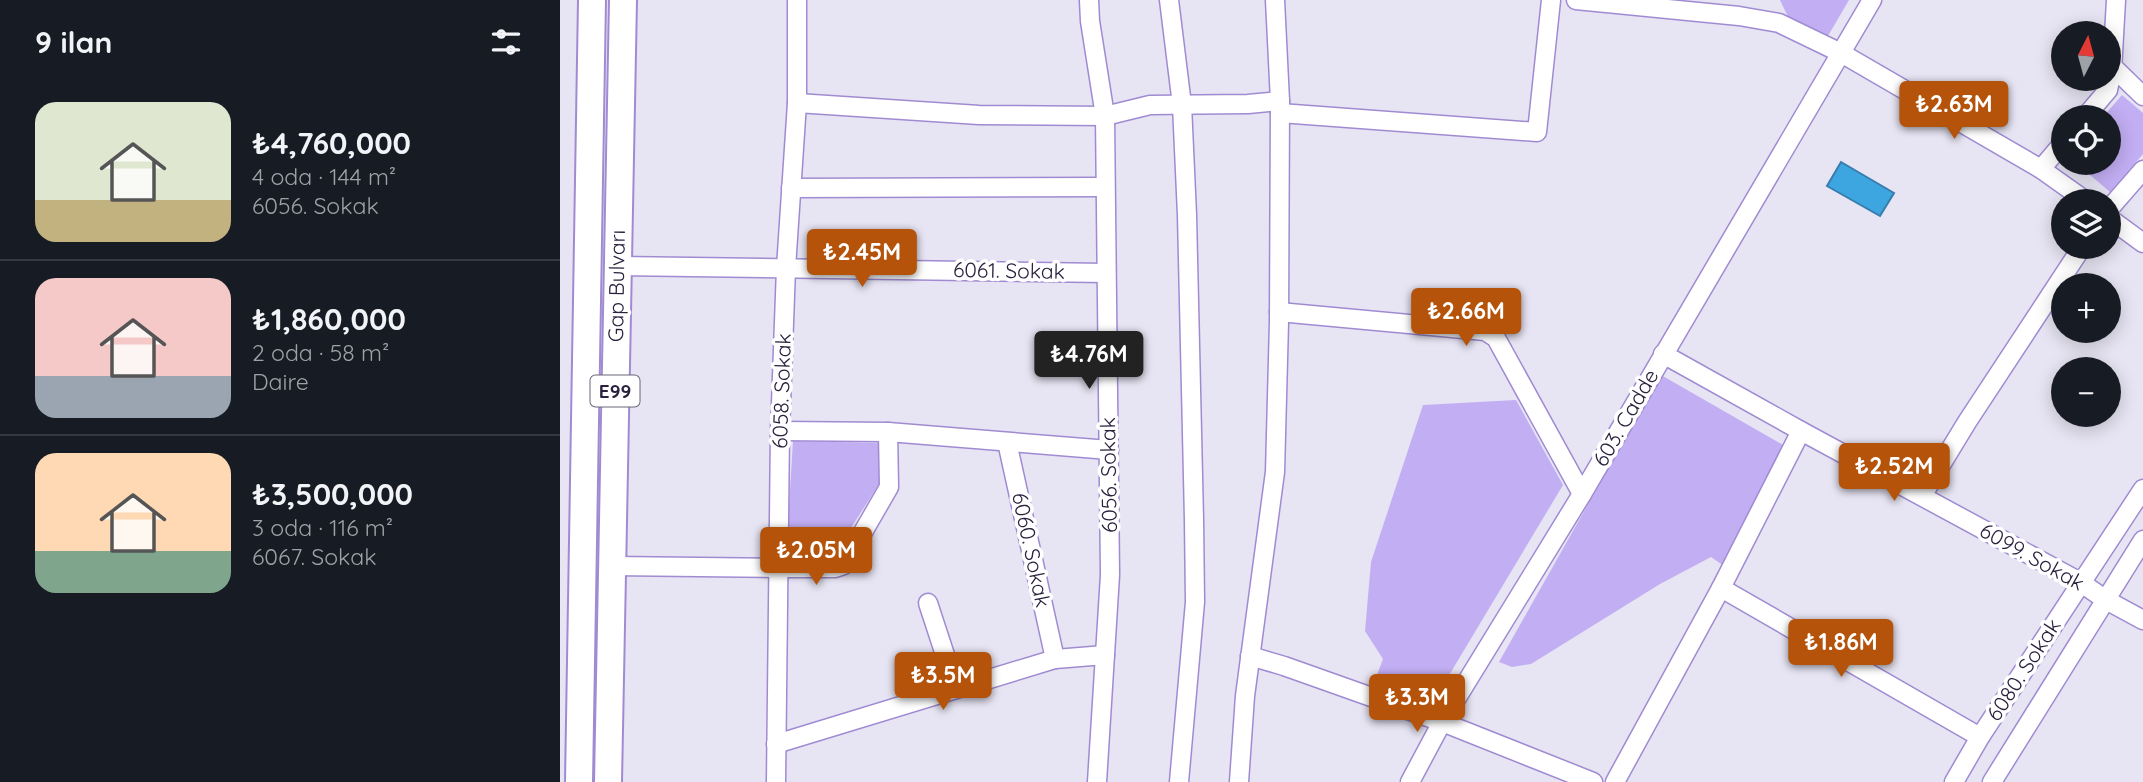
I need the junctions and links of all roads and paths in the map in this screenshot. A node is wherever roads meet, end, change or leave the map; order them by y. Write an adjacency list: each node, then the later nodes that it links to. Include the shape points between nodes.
1 (592, 0): 60 (highway, Gap Bulvarı / E99)
2 (622, 0): 32 (highway, Gap Bulvarı / E99)
3 (797, 0): 17 (street, 6058. Sokak)
4 (1088, 0): 21 (street, 6056. Sokak)
5 (1169, 0): 18 (street)
6 (1275, 0): 20 (street)
7 (1551, 0): 20 (street, via 1537,132)
8 (1576, 0): 11 (street)
9 (1872, 0): 13 (street, 603. Cadde)
10 (2116, 0): 12 (street)
11 (1690, 6): 13 (street, via 1779,23)
12 (2115, 21)
13 (1841, 53): 23 (street); 36 (street, 603. Cadde)
14 (2121, 75): 16 (street)
15 (2107, 91): 19 (street)
16 (2143, 96)
17 (797, 103): 21 (street, via 979,115); 26 (street, 6058. Sokak)
18 (1182, 105): 20 (street); 21 (street, via 1150,105); 64 (street, via 1195,602)
19 (2095, 105)
20 (1280, 107): 35 (street)
21 (1105, 116): 25 (street, 6056. Sokak)
22 (2051, 157): 23 (street)
23 (2041, 169): 27 (street)
24 (2143, 170): 28 (street)
25 (1105, 187): 26 (street); 34 (street, 6056. Sokak)
26 (791, 188): 33 (street, 6058. Sokak)
27 (2069, 189)
28 (2121, 195)
29 (2121, 227): 30 (street)
30 (2143, 243)
31 (2074, 259): 44 (street)
32 (618, 266): 33 (street, 6061. Sokak); 46 (highway, Gap Bulvarı / E99)
33 (786, 268): 34 (street, 6061. Sokak); 37 (street, 6058. Sokak)
34 (1106, 273): 41 (street, 6056. Sokak)
35 (1279, 312): 43 (street, via 1485,331 1496,338); 54 (street, via 1275,472)
36 (1663, 354): 38 (street, 6099. Sokak); 43 (street, 603. Cadde)
37 (780, 431): 39 (street); 47 (street, 6058. Sokak)
38 (1801, 431): 44 (street, 6099. Sokak); 49 (street)
39 (888, 432): 40 (street); 47 (street, via 889,487 844,565)
40 (1007, 442): 41 (street); 55 (street, 6060. Sokak)
41 (1109, 450): 53 (street, 6056. Sokak)
42 (2143, 489): 48 (street, 6080. Sokak)
43 (1582, 494): 57 (street, 603. Cadde)
44 (1923, 496): 48 (street, 6099. Sokak)
45 (2143, 540): 50 (street)
46 (612, 566): 47 (street); 61 (highway, Gap Bulvarı / E99)
47 (779, 568): 59 (street, 6058. Sokak)
48 (2081, 582): 50 (street, 6099. Sokak); 58 (street, 6080. Sokak)
49 (1721, 588): 58 (street); 68 (street)
50 (2106, 600): 52 (street, 6099. Sokak); 70 (street)
51 (928, 603): 56 (street, via 947,661)
52 (2143, 620)
53 (1105, 655): 55 (street); 63 (street, 6056. Sokak)
54 (1250, 656): 57 (street); 65 (street)
55 (1055, 659): 56 (street)
56 (950, 690): 59 (street)
57 (1442, 722): 66 (street, 603. Cadde); 67 (street)
58 (1980, 737): 69 (street, 6080. Sokak)
59 (776, 744): 62 (street, 6058. Sokak)
60 (579, 782)
61 (608, 782)
62 (776, 782)
63 (1097, 782)
64 (1179, 782)
65 (1239, 782)
66 (1410, 782)
67 (1594, 782)
68 (1615, 782)
69 (1954, 782)
70 (1992, 782)

